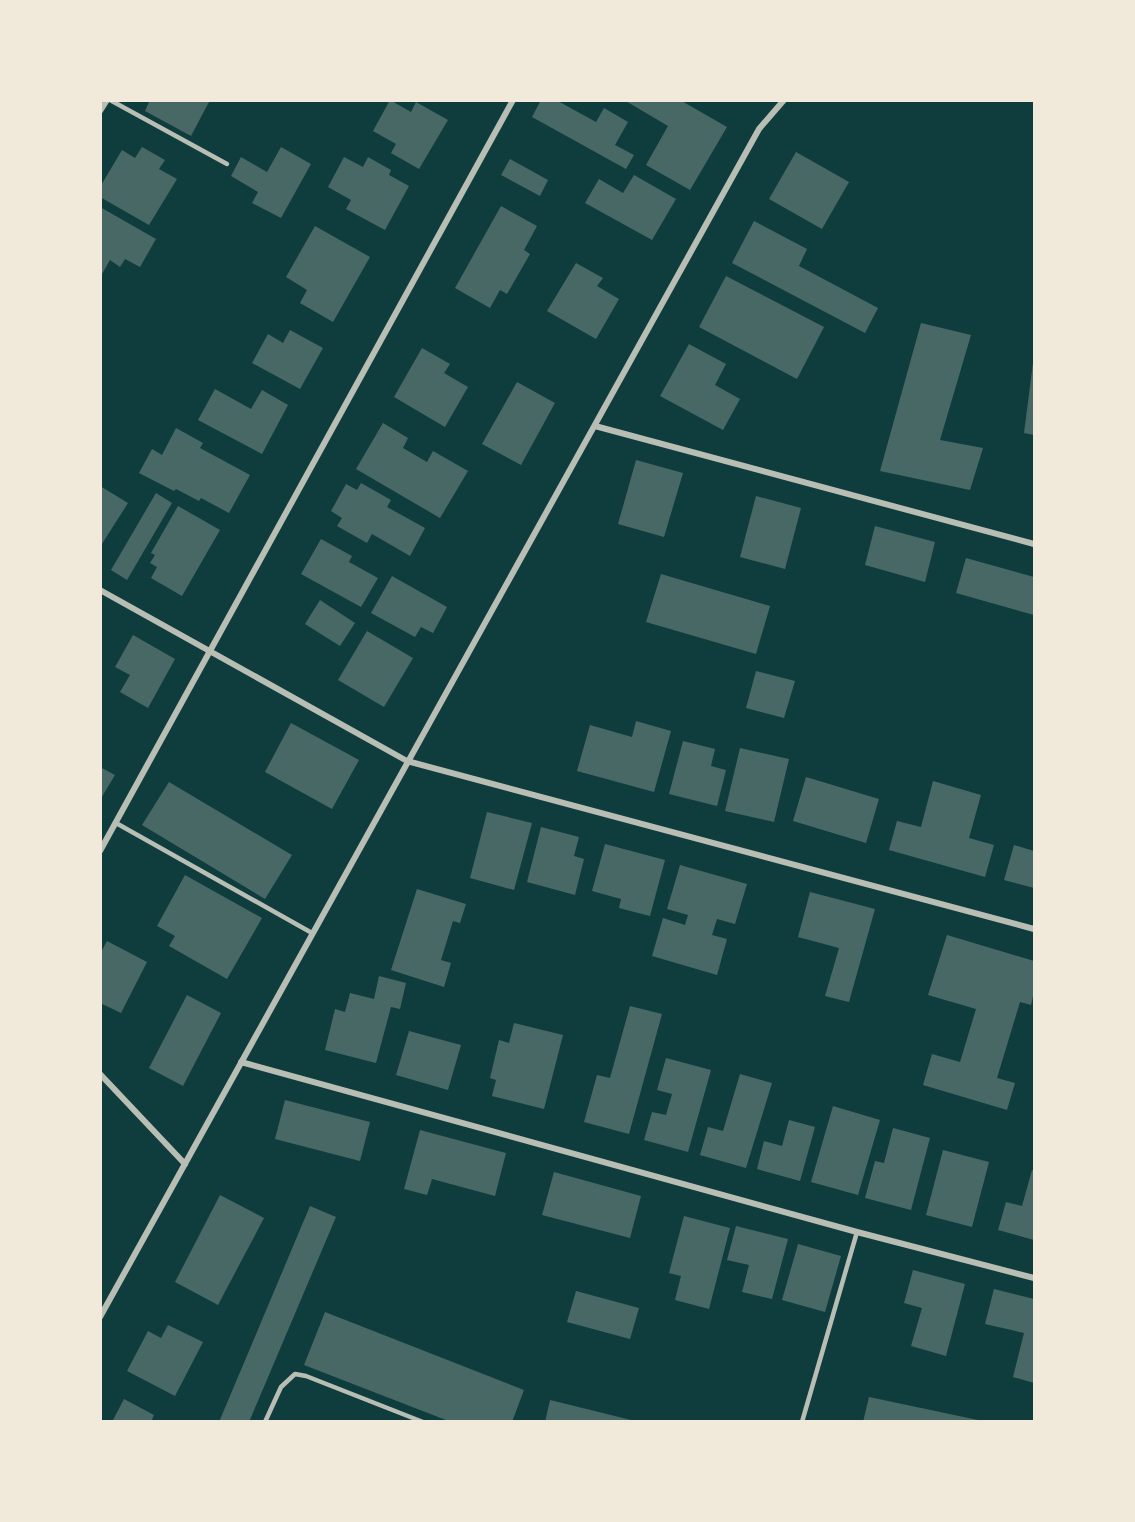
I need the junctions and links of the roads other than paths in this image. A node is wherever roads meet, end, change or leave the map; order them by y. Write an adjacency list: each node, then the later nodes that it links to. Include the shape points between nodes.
1 (109, 100): 4 (street); 5 (lane)
2 (513, 100): 9 (street)
3 (784, 100): 6 (street, via 759,129)
4 (100, 111)
5 (226, 164)
6 (595, 426): 7 (street); 10 (street)
7 (1035, 544)
8 (100, 590): 9 (street)
9 (210, 652): 10 (street); 11 (street)
10 (407, 761): 13 (street); 14 (street)
11 (116, 822): 12 (street); 14 (lane)
12 (100, 851)
13 (1035, 928)
14 (312, 933): 15 (street)
15 (241, 1062): 17 (street); 18 (street)
16 (100, 1074): 17 (street)
17 (185, 1164): 20 (street)
18 (857, 1232): 19 (street); 23 (lane)
19 (1035, 1278)
20 (100, 1317)
21 (265, 1422): 22 (lane, via 281,1388 295,1374)
22 (423, 1422)
23 (802, 1422)

